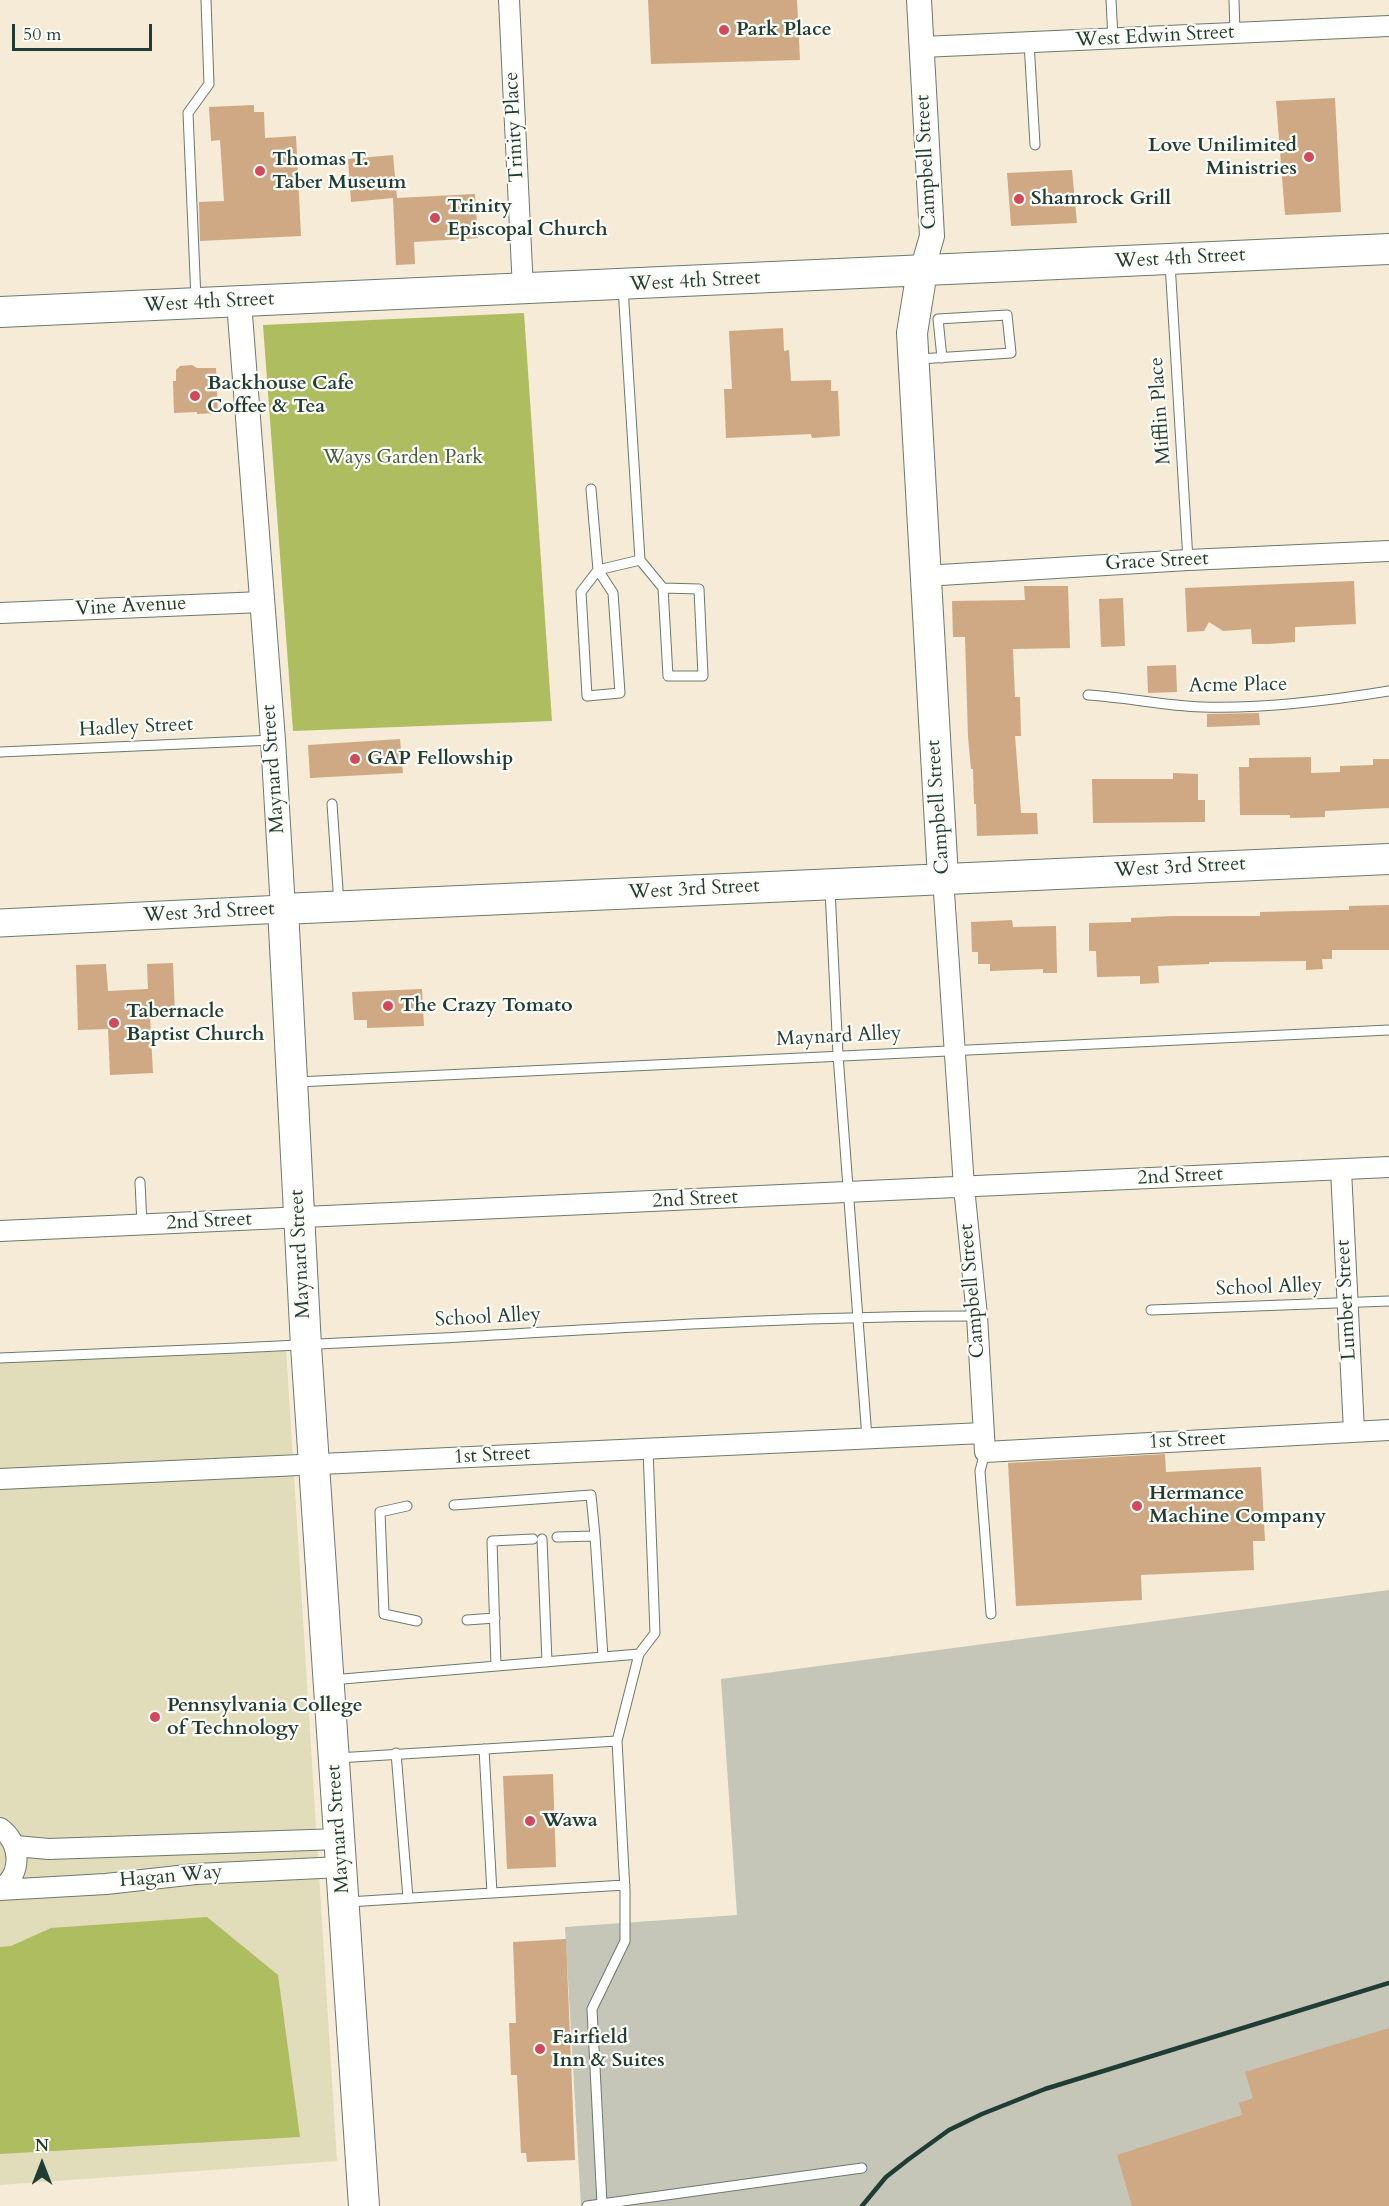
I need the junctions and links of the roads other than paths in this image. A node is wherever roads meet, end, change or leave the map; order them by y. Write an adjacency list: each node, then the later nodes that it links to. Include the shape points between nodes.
1 (206, 0): 18 (lane, via 209,84 188,113)
2 (509, 0): 16 (street, Trinity Place)
3 (919, 0): 10 (street, Campbell Street)
4 (1111, 0): 8 (lane)
5 (1234, 0): 7 (lane)
6 (1389, 26): 7 (street, West Edwin Street)
7 (1235, 33): 8 (street, West Edwin Street)
8 (1113, 39): 9 (street, West Edwin Street)
9 (1029, 42): 10 (street, West Edwin Street); 11 (lane)
10 (922, 47): 14 (street, Campbell Street, via 932,236)
11 (1035, 145)
12 (1389, 249): 13 (main road, West 4th Street)
13 (1170, 260): 14 (main road, West 4th Street); 24 (lane, Mifflin Place)
14 (922, 271): 15 (main road, West 4th Street); 20 (main road, Campbell Street, via 912,333)
15 (623, 285): 16 (main road, West 4th Street); 23 (lane)
16 (523, 290): 17 (main road, West 4th Street)
17 (239, 302): 18 (main road, West 4th Street); 28 (street, Maynard Street)
18 (196, 304): 19 (main road, West 4th Street)
19 (0, 312)
20 (927, 358): 20 (lane, via 1011,353 1007,315 938,320); 26 (main road, Campbell Street)
21 (591, 489): 25 (lane)
22 (1389, 551): 24 (street, Grace Street)
23 (640, 560): 25 (lane); 27 (lane)
24 (1188, 560): 26 (street, Grace Street)
25 (598, 570): 25 (lane, via 613,593 620,693 587,696 581,592)
26 (924, 576): 36 (main road, Campbell Street)
27 (663, 588): 27 (lane, via 668,676 703,676 699,589)
28 (262, 602): 29 (street, Vine Avenue); 32 (street, Maynard Street)
29 (0, 613)
30 (1389, 691): 31 (lane, Acme Place, via 1272,705 1203,707)
31 (1088, 695)
32 (273, 740): 33 (lane, Hadley Street); 39 (street, Maynard Street)
33 (0, 752)
34 (332, 804): 38 (lane)
35 (1389, 859): 36 (main road, West 3rd Street)
36 (943, 878): 37 (main road, West 3rd Street); 42 (street, Campbell Street)
37 (829, 884): 38 (main road, West 3rd Street); 43 (lane)
38 (339, 907): 39 (main road, West 3rd Street)
39 (284, 909): 40 (main road, West 3rd Street); 44 (main road, Maynard Street)
40 (0, 923)
41 (1389, 1030): 42 (lane, Maynard Alley)
42 (956, 1050): 43 (lane, Maynard Alley); 48 (street, Campbell Street)
43 (838, 1055): 44 (lane, Maynard Alley); 49 (lane)
44 (291, 1082): 50 (main road, Maynard Street)
45 (1389, 1167): 46 (street, 2nd Street)
46 (1341, 1170): 48 (street, 2nd Street); 54 (street, Lumber Street)
47 (140, 1182): 51 (lane)
48 (964, 1187): 49 (street, 2nd Street); 56 (street, Campbell Street)
49 (849, 1192): 50 (street, 2nd Street); 57 (lane)
50 (298, 1218): 51 (street, 2nd Street); 58 (main road, Maynard Street)
51 (142, 1225): 52 (street, 2nd Street)
52 (0, 1231)
53 (1389, 1301): 54 (lane, School Alley)
54 (1347, 1303): 55 (lane, School Alley); 61 (street, Lumber Street)
55 (1150, 1310)
56 (977, 1316): 57 (lane, School Alley); 63 (street, Campbell Street)
57 (857, 1317): 58 (lane, School Alley); 62 (lane)
58 (306, 1346): 59 (lane, School Alley); 65 (main road, Maynard Street)
59 (0, 1358)
60 (1389, 1430): 61 (street, 1st Street)
61 (1354, 1431): 63 (street, 1st Street)
62 (867, 1438): 63 (street, 1st Street); 64 (street, 1st Street)
63 (984, 1442): 71 (lane, Campbell Street, via 980,1471)
64 (648, 1449): 65 (street, 1st Street); 75 (lane, via 655,1634)
65 (315, 1464): 66 (street, 1st Street); 79 (main road, Maynard Street)
66 (0, 1479)
67 (454, 1505): 69 (lane, via 591,1495)
68 (407, 1506): 74 (lane, via 380,1512 384,1614)
69 (595, 1536): 70 (lane); 76 (lane)
70 (557, 1537)
71 (991, 1614)
72 (495, 1618): 73 (lane); 77 (lane, via 492,1541 537,1539); 78 (lane)
73 (467, 1620)
74 (417, 1621)
75 (639, 1654): 76 (lane); 80 (lane)
76 (603, 1657): 77 (lane)
77 (547, 1662): 78 (lane)
78 (496, 1666): 79 (lane)
79 (329, 1680): 83 (main road, Maynard Street)
80 (617, 1741): 81 (lane); 87 (lane)
81 (484, 1749): 82 (lane); 89 (lane)
82 (396, 1753): 83 (lane); 90 (lane)
83 (334, 1758): 86 (main road, Maynard Street)
84 (0, 1828): 85 (street)
85 (15, 1846): 86 (street, Hagan Way); 88 (street, Hagan Way, via 18,1860 14,1874)
86 (341, 1853): 88 (street, Hagan Way, via 106,1884); 91 (main road, Maynard Street)
87 (625, 1885): 89 (lane); 93 (lane, via 625,1941 592,2009)
88 (0, 1889)
89 (492, 1893): 90 (lane)
90 (408, 1898): 91 (lane)
91 (344, 1902): 94 (main road, Maynard Street)
92 (862, 2168): 93 (lane)
93 (602, 2204): 95 (lane)
94 (364, 2206)
95 (586, 2206)

